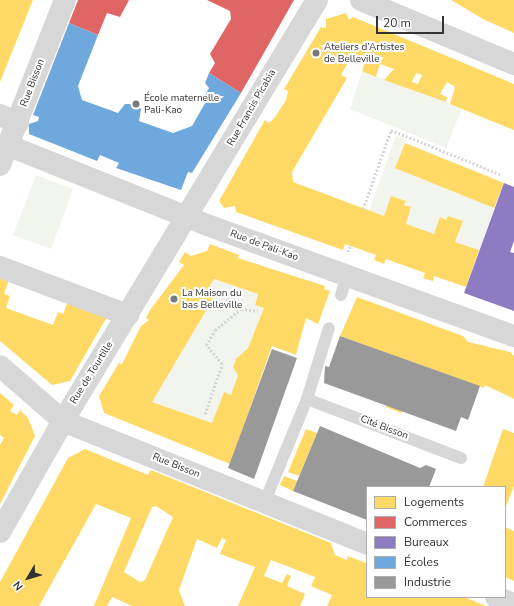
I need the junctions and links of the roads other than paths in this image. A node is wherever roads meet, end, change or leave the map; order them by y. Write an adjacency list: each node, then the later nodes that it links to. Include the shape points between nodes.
1 (65, 0): 5 (street, Rue Bisson)
2 (317, 0): 8 (street, Rue Francis Picabia)
3 (362, 0): 4 (street)
4 (514, 64)
5 (9, 119): 7 (street, Rue Bisson)
6 (17, 149): 8 (street, Rue de Pali-Kao)
7 (0, 165)
8 (189, 216): 10 (street, Rue de Tourtille); 12 (street, Rue de Pali-Kao, via 344,286)
9 (0, 267): 10 (street)
10 (128, 315): 15 (street, Rue de Tourtille)
11 (329, 328): 14 (lane)
12 (514, 336)
13 (0, 366): 15 (street, Rue Bisson)
14 (307, 399): 16 (lane, Cité Bisson); 17 (lane)
15 (63, 421): 17 (street, Rue Bisson); 18 (street, Rue de Tourtille)
16 (461, 458)
17 (265, 501): 19 (street, Rue Bisson)
18 (0, 532)
19 (366, 544)
20 (499, 598): 21 (street)
21 (514, 604)

